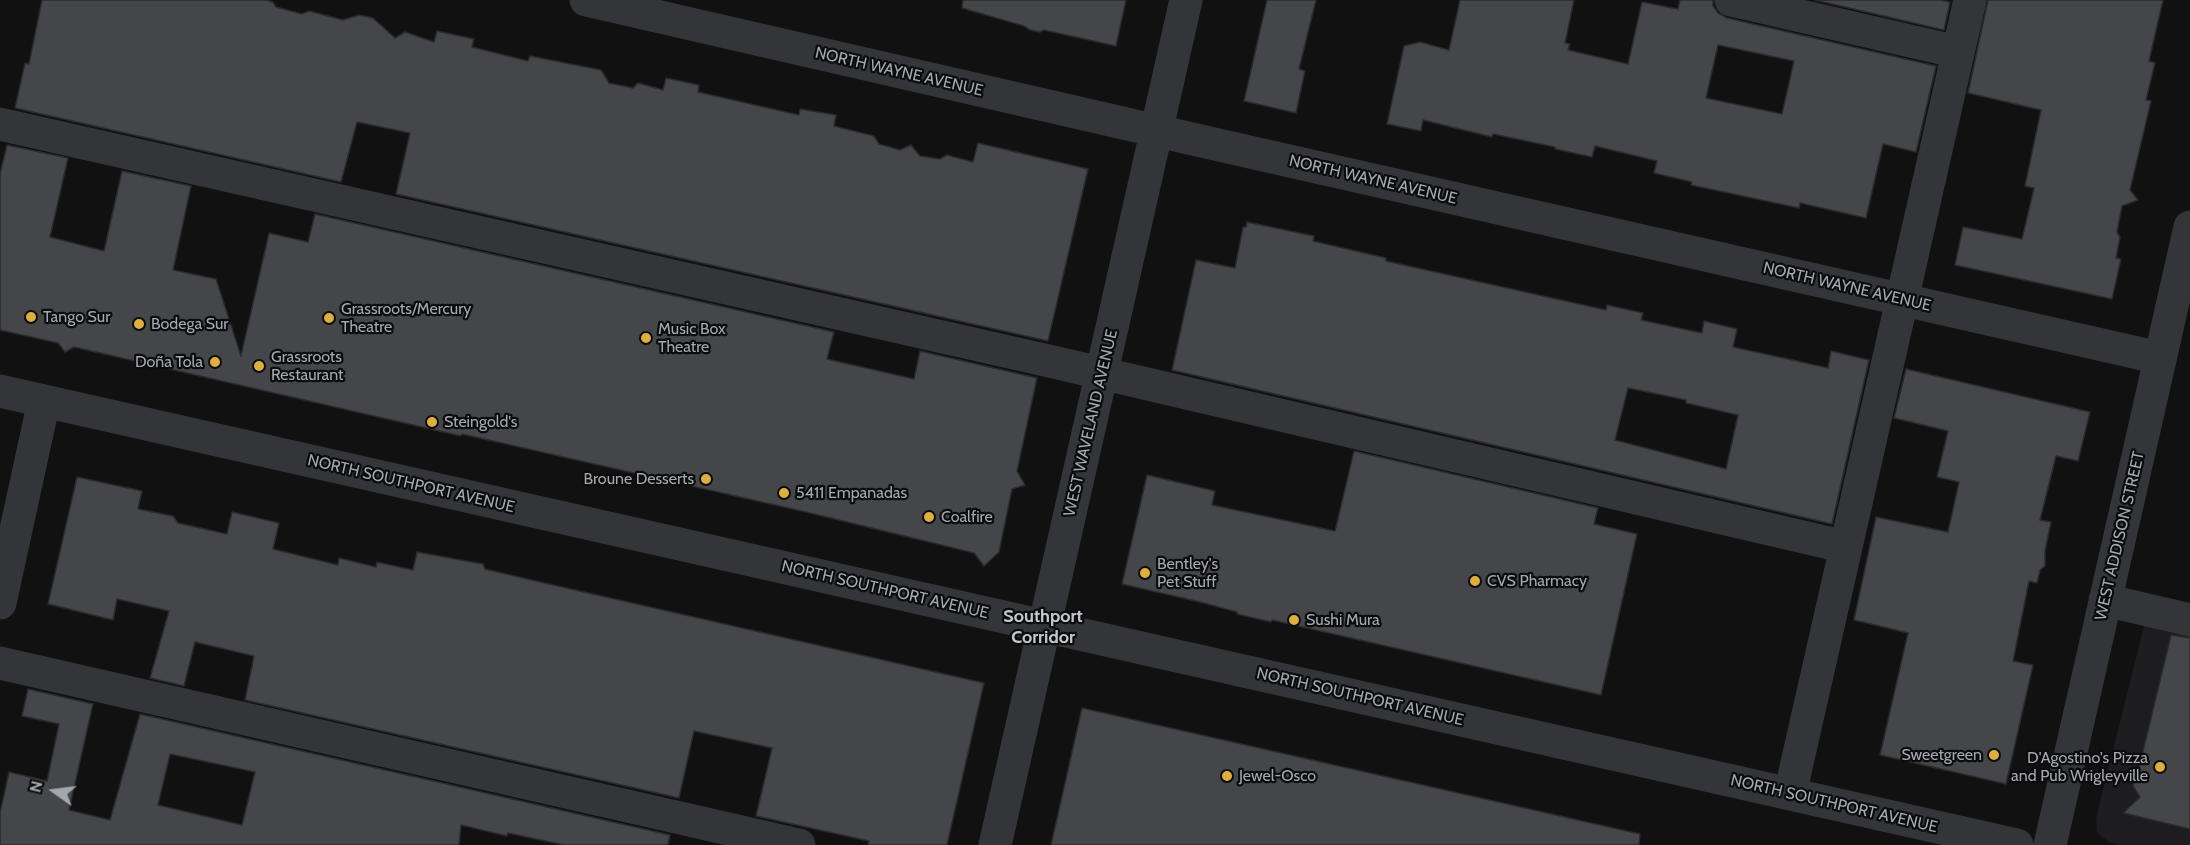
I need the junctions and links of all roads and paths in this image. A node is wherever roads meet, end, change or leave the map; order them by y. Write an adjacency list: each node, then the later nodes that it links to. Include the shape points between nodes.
1 (586, 0): 7 (street, NORTH WAYNE AVENUE)
2 (1186, 0): 7 (street, WEST WAVELAND AVENUE)
3 (1731, 0): 5 (street)
4 (1970, 0): 5 (street)
5 (1958, 52): 9 (street)
6 (0, 124): 11 (street)
7 (1156, 131): 9 (street, NORTH WAYNE AVENUE); 11 (street, WEST WAVELAND AVENUE)
8 (2190, 227): 10 (street, WEST ADDISON STREET)
9 (1903, 299): 10 (street, NORTH WAYNE AVENUE); 14 (street)
10 (2160, 358): 15 (street, WEST ADDISON STREET)
11 (1102, 373): 14 (street); 18 (street, WEST WAVELAND AVENUE)
12 (0, 391): 13 (street, NORTH SOUTHPORT AVENUE)
13 (44, 401): 16 (street); 18 (street, NORTH SOUTHPORT AVENUE)
14 (1846, 547): 20 (street)
15 (2105, 600): 17 (street); 24 (street, WEST ADDISON STREET)
16 (0, 603)
17 (2190, 620)
18 (1045, 626): 20 (street, NORTH SOUTHPORT AVENUE); 22 (street, WEST WAVELAND AVENUE)
19 (0, 663): 21 (street)
20 (1790, 794): 23 (street, NORTH SOUTHPORT AVENUE)
21 (800, 845)
22 (995, 845)
23 (2017, 845)
24 (2050, 845)

